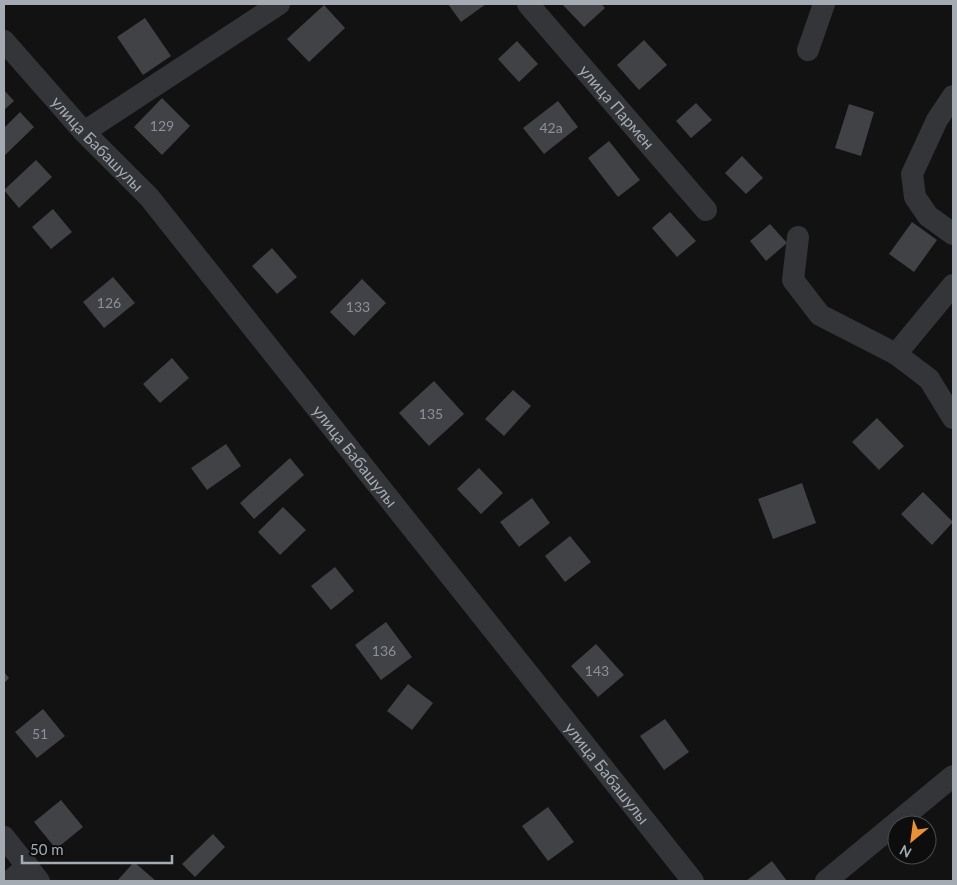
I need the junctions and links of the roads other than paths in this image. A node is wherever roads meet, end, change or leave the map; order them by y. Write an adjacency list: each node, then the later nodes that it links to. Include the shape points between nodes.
1 (279, 4): 7 (street)
2 (528, 4): 8 (street, улица Пармен)
3 (824, 4): 5 (street)
4 (4, 41): 7 (street, улица Бабашулы)
5 (808, 50)
6 (953, 96): 9 (street, via 937,120 912,174 914,197 928,216)
7 (84, 132): 18 (street, улица Бабашулы, via 149,197)
8 (706, 210)
9 (953, 234)
10 (798, 237): 12 (street, via 793,280 820,315)
11 (953, 285): 12 (street)
12 (896, 354): 13 (street, via 930,379)
13 (953, 418)
14 (953, 776): 19 (street)
15 (4, 837): 16 (street)
16 (34, 874): 17 (street)
17 (10, 881)
18 (693, 881)
19 (826, 881)

